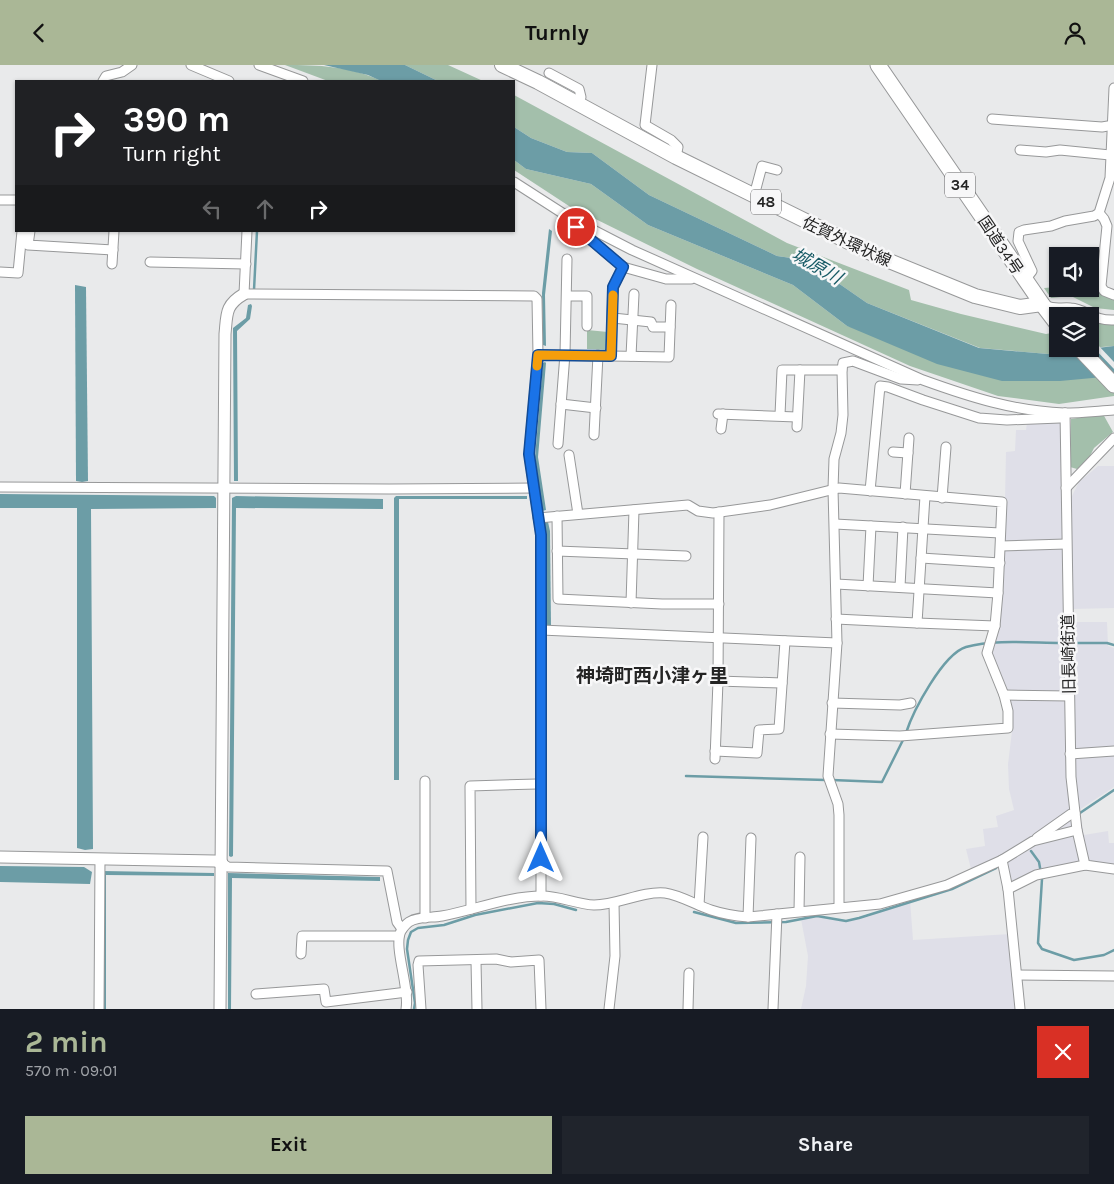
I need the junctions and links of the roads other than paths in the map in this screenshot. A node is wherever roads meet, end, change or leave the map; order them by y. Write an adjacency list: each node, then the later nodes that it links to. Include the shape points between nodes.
1 (132, 65): 8 (street)
2 (191, 65): 9 (street)
3 (259, 65): 10 (street)
4 (502, 65): 12 (main road, 佐賀外環状線 / 48)
5 (652, 65): 17 (street, via 645,125 678,147)
6 (878, 65): 36 (highway, 国道34号 / 34)
7 (549, 73): 12 (street, via 579,89 581,97)
8 (104, 80)
9 (226, 80)
10 (300, 80)
11 (1114, 88): 14 (street)
12 (578, 104): 17 (main road, 佐賀外環状線 / 48)
13 (992, 119): 14 (street, via 1102,127)
14 (1113, 125): 16 (street)
15 (1020, 150): 16 (street)
16 (1110, 155): 23 (street, via 1110,178)
17 (676, 157): 20 (main road, 佐賀外環状線 / 48)
18 (776, 170): 20 (street, via 762,166)
19 (515, 183): 24 (street)
20 (754, 196): 42 (main road, 佐賀外環状線 / 48, via 848,236 877,256 975,296 1020,307)
21 (0, 200): 22 (street)
22 (15, 200)
23 (1099, 213): 36 (street, via 1019,233 1018,241 1032,271); 40 (street, via 1107,227 1101,286)
24 (570, 217): 34 (street, via 576,227); 37 (street)
25 (22, 232): 35 (street, via 18,273)
26 (30, 232): 29 (street, via 28,245)
27 (114, 232): 29 (street)
28 (247, 232): 33 (street)
29 (113, 250): 32 (street)
30 (568, 259): 41 (street)
31 (150, 262): 33 (street)
32 (112, 264)
33 (246, 264): 38 (street)
34 (623, 267): 37 (street, via 666,279); 45 (street, via 613,287)
35 (0, 272)
36 (1025, 279): 42 (highway, 国道34号 / 34)
37 (696, 280): 58 (street)
38 (244, 294): 51 (street, via 534,296 537,299); 77 (street, via 227,310)
39 (634, 294): 46 (street)
40 (1114, 295)
41 (567, 296): 48 (street, via 587,296); 50 (street)
42 (1042, 304): 44 (highway, 国道34号 / 34); 47 (street)
43 (671, 305): 49 (street)
44 (1049, 313)
45 (612, 318): 46 (street); 53 (street)
46 (632, 320): 49 (street, via 651,322 653,327); 54 (street)
47 (1114, 320)
48 (587, 327)
49 (670, 327): 54 (street, via 669,357)
50 (565, 354): 51 (street); 52 (street); 60 (street)
51 (538, 355): 78 (street, via 529,454)
52 (598, 355): 53 (street); 61 (street)
53 (611, 356): 54 (street)
54 (630, 356)
55 (1088, 357): 59 (highway)
56 (800, 370): 57 (street); 64 (street, via 782,370); 65 (street)
57 (842, 370): 58 (street, via 843,363 853,361 901,379); 80 (street, via 843,415 834,459)
58 (923, 380): 63 (street, via 988,402)
59 (1114, 385)
60 (561, 404): 61 (street); 71 (street)
61 (596, 408): 68 (street)
62 (1114, 410): 63 (street)
63 (1065, 413): 79 (street, 旧長崎街道); 81 (street, via 1060,418 979,418 880,386)
64 (780, 415): 65 (street); 67 (street, via 720,414)
65 (797, 417): 66 (street)
66 (796, 427)
67 (721, 429)
68 (594, 435)
69 (910, 438): 74 (street)
70 (1114, 439): 79 (street)
71 (558, 444)
72 (946, 447): 84 (street)
73 (893, 452): 74 (street)
74 (908, 453): 82 (street)
75 (569, 455): 87 (street)
76 (0, 487): 77 (street)
77 (224, 488): 78 (street); 136 (street)
78 (534, 488): 89 (street)
79 (1066, 488): 95 (street, 旧長崎街道)
80 (833, 489): 81 (street); 86 (street, via 770,505); 90 (street)
81 (870, 491): 82 (street)
82 (905, 494): 83 (street)
83 (925, 496): 84 (street); 93 (street)
84 (942, 498): 94 (street, via 1002,502)
85 (634, 510): 86 (street, via 688,505 698,511); 87 (street); 98 (street)
86 (719, 512): 108 (street)
87 (578, 514): 88 (street)
88 (557, 516): 89 (street); 97 (street)
89 (538, 518): 112 (street, via 541,535)
90 (835, 524): 91 (street); 102 (street)
91 (871, 526): 92 (street); 103 (street)
92 (903, 527): 93 (street); 104 (street)
93 (923, 528): 94 (street); 100 (street)
94 (1000, 533): 96 (street)
95 (1066, 544): 96 (street); 119 (street, 旧長崎街道)
96 (1002, 546): 101 (street)
97 (557, 551): 98 (street); 107 (street, via 558,599)
98 (632, 554): 99 (street); 107 (street)
99 (686, 556)
100 (921, 558): 101 (street); 105 (street)
101 (1000, 563): 106 (street)
102 (836, 584): 103 (street); 109 (street)
103 (868, 586): 104 (street)
104 (900, 587): 105 (street)
105 (920, 588): 106 (street); 110 (street)
106 (998, 593): 111 (street)
107 (631, 603): 108 (street)
108 (719, 604): 113 (street)
109 (836, 619): 110 (street); 115 (street)
110 (918, 623): 111 (street)
111 (995, 626): 118 (street, via 987,653)
112 (541, 630): 113 (street); 140 (street)
113 (719, 637): 114 (street); 116 (street)
114 (785, 641): 115 (street); 117 (street)
115 (836, 643): 120 (street)
116 (718, 681): 117 (street); 117 (street, via 715,755 757,753 759,730 779,729)
117 (782, 683)
118 (1004, 695): 119 (street); 122 (street, via 1008,728 905,736)
119 (1069, 696): 124 (street, 旧長崎街道)
120 (832, 703): 121 (street); 122 (street)
121 (911, 703)
122 (830, 733): 143 (street, via 829,779 839,815)
123 (1114, 751): 124 (street)
124 (1070, 754): 127 (street, 旧長崎街道)
125 (424, 781): 148 (street)
126 (537, 784): 144 (street, via 470,786)
127 (1075, 813): 128 (street, 旧長崎街道); 131 (street)
128 (1077, 830): 131 (street); 137 (street, 旧長崎街道)
129 (703, 837): 142 (street)
130 (751, 838): 147 (street)
131 (1033, 841): 135 (street)
132 (0, 857): 134 (street)
133 (800, 857): 145 (street)
134 (100, 859): 136 (street); 157 (street)
135 (1002, 860): 139 (street); 143 (street, via 947,885 890,901)
136 (222, 863): 149 (street, via 228,867 387,871); 158 (street)
137 (1085, 865): 138 (street); 139 (street, via 1040,873)
138 (1114, 869)
139 (1008, 889): 153 (street)
140 (541, 896): 141 (street, via 562,897 594,905); 144 (street)
141 (614, 903): 142 (street, via 667,893); 162 (street, via 615,956)
142 (699, 905): 147 (street)
143 (839, 907): 145 (street)
144 (471, 909): 148 (street)
145 (799, 911): 146 (street)
146 (777, 914): 147 (street); 164 (street)
147 (748, 917)
148 (425, 918): 149 (street, via 409,922)
149 (401, 932): 150 (street, via 302,936); 156 (street, via 399,946)
150 (301, 954)
151 (476, 961): 156 (street, via 419,961); 160 (street); 161 (street, via 539,960)
152 (690, 973): 163 (street)
153 (1017, 975): 154 (street); 165 (street)
154 (1114, 976)
155 (256, 994): 156 (street, via 324,989 326,1002)
156 (412, 999): 159 (street)
157 (99, 1009)
158 (220, 1009)
159 (421, 1009)
160 (477, 1009)
161 (541, 1009)
162 (609, 1009)
163 (688, 1009)
164 (773, 1009)
165 (1020, 1009)

